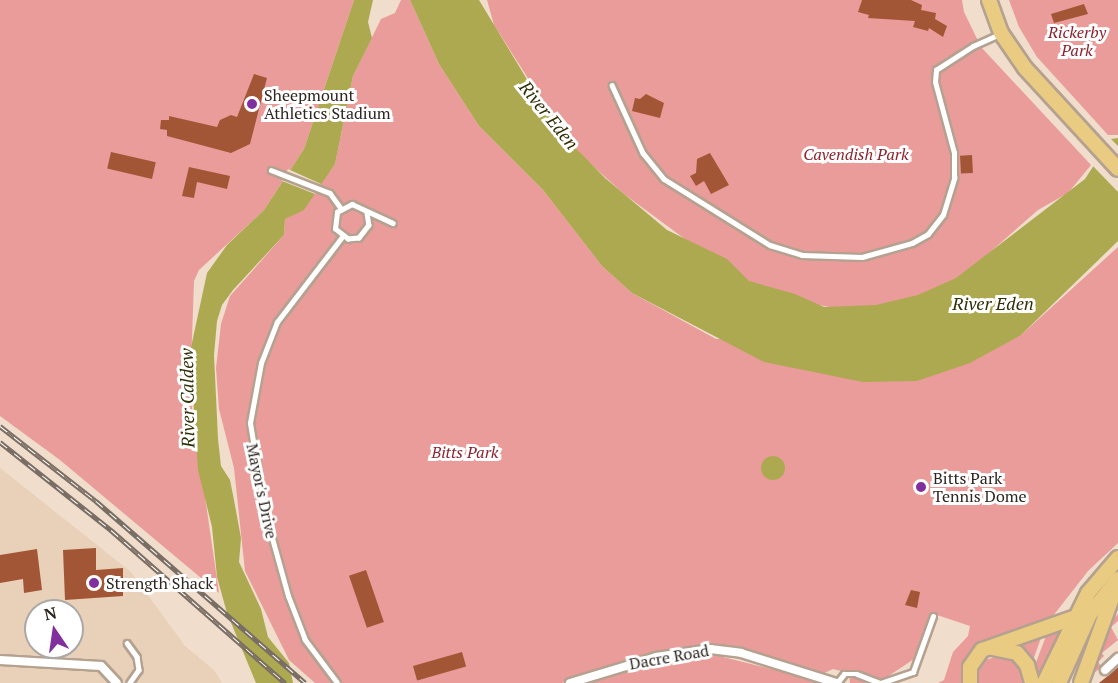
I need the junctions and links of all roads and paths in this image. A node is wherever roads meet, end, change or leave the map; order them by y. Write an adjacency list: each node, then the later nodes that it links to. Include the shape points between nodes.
1 (989, 0): 2 (main road)
2 (1001, 33): 3 (lane, via 936,70 935,82 954,153 954,178 943,215 928,234 912,243 862,257 802,255 770,244 664,179 643,153); 4 (main road, via 1050,98)
3 (612, 85)
4 (1118, 169)
5 (271, 170): 6 (lane, via 330,193)
6 (341, 208): 7 (lane, via 358,206); 9 (lane, via 334,223)
7 (367, 213): 8 (lane); 9 (lane, via 369,225 363,235 353,240)
8 (393, 224)
9 (342, 237): 21 (lane, Mayor's Drive, via 277,322 261,363 250,423 265,513 288,596 305,640)
10 (1118, 558): 13 (main road)
11 (1118, 580): 27 (main road, via 1090,614); 28 (main road)
12 (933, 616): 23 (lane, via 913,672 881,683 857,674 844,674)
13 (1073, 618): 15 (main road); 26 (main road)
14 (127, 643): 20 (lane, via 140,670)
15 (988, 647): 24 (main road, via 974,659); 25 (main road, via 1017,652 1027,665)
16 (1118, 658): 18 (street)
17 (0, 660): 19 (street, via 101,666)
18 (1105, 670)
19 (117, 683)
20 (130, 683)
21 (338, 683)
22 (570, 683): 23 (street, Dacre Road, via 656,657 710,649 741,653)
23 (837, 683)
24 (970, 683)
25 (1032, 683)
26 (1044, 683)
27 (1059, 683)
28 (1081, 683)

